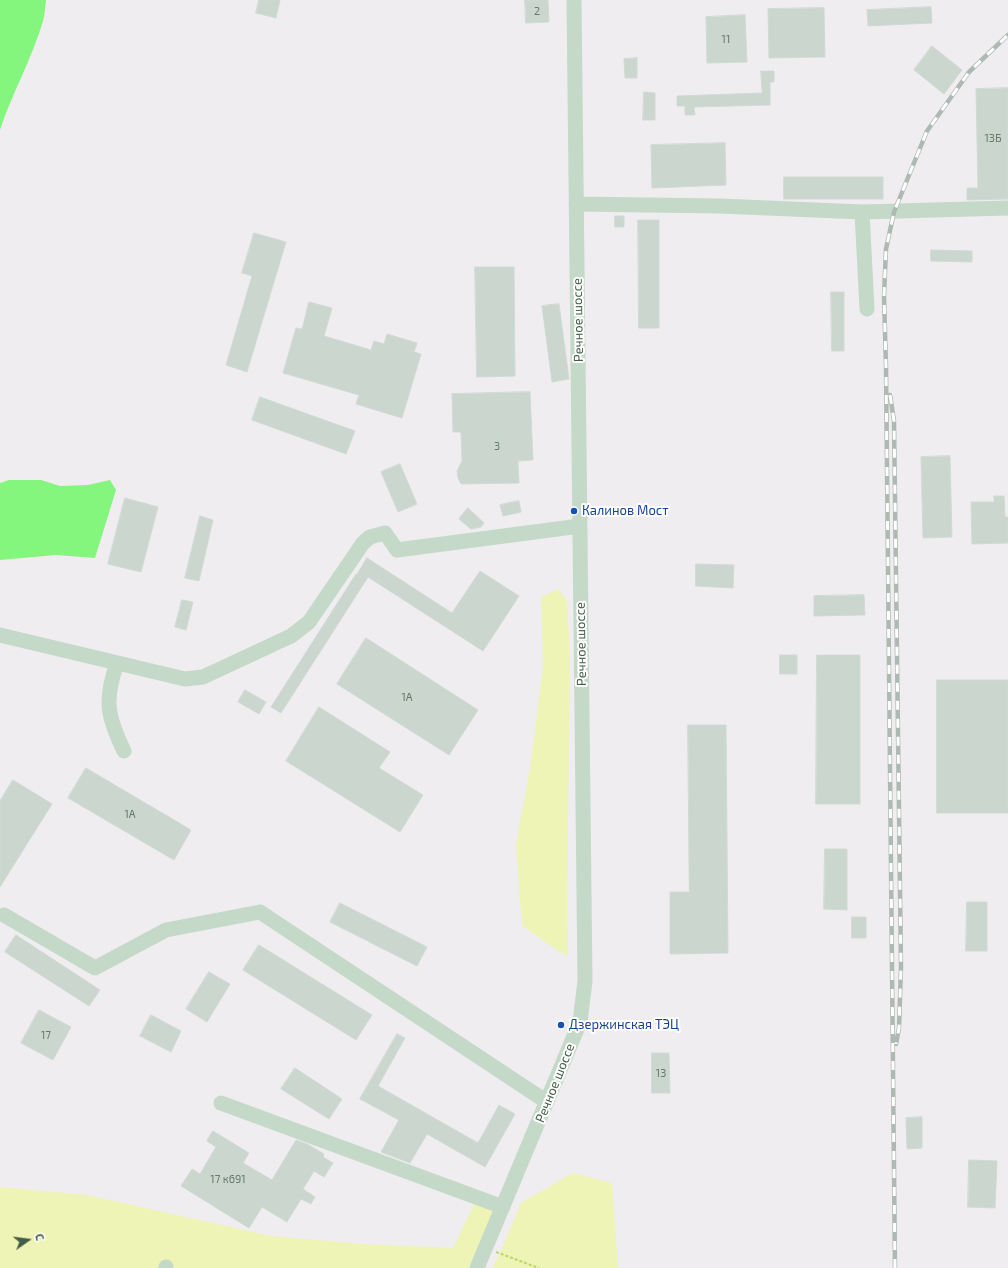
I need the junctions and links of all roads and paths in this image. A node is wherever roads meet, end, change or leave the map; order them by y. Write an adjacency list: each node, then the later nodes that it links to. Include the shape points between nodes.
1 (574, 0): 2 (street, Речное шоссе)
2 (576, 204): 4 (street, via 720,206); 6 (street, Речное шоссе)
3 (1008, 208): 4 (street)
4 (862, 212): 5 (street)
5 (867, 309)
6 (580, 526): 8 (street, via 397,550 385,533 370,537 363,543 309,622 291,636 203,677 185,679); 11 (street, Речное шоссе, via 585,981 580,1022)
7 (0, 635): 8 (street)
8 (118, 663): 9 (street, via 111,681 110,712 114,731)
9 (124, 751)
10 (4, 915): 11 (street, via 94,968 166,930 260,912)
11 (547, 1102): 13 (street, Речное шоссе)
12 (221, 1103): 13 (street)
13 (503, 1207): 14 (street, Речное шоссе)
14 (486, 1248): 15 (street, Речное шоссе); 16 (path)
15 (477, 1268)
16 (539, 1268)

